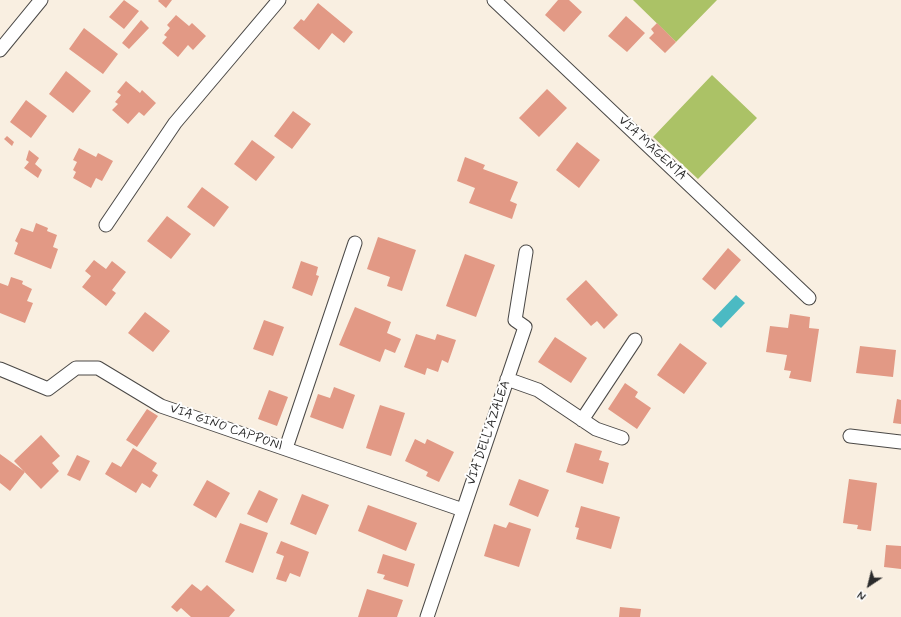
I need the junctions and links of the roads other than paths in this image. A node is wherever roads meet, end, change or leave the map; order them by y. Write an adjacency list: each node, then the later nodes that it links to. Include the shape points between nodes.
1 (41, 0): 4 (street)
2 (279, 0): 5 (street, via 175,123)
3 (494, 0): 8 (street, VIA MAGENTA)
4 (0, 50)
5 (106, 225)
6 (355, 243): 16 (street)
7 (526, 252): 11 (street, VIA DELL'AZALEA, via 516,320 525,327)
8 (809, 298)
9 (635, 340): 12 (street)
10 (0, 370): 16 (street, VIA GINO CAPPONI, via 48,389 76,368 98,368 161,406)
11 (507, 379): 12 (street, via 538,390); 17 (street, VIA DELL'AZALEA)
12 (582, 420): 14 (street, via 596,429)
13 (850, 436): 15 (street)
14 (622, 438)
15 (901, 442)
16 (286, 448): 17 (street, VIA GINO CAPPONI)
17 (463, 510): 18 (street, VIA DELL'AZALEA)
18 (427, 617)

